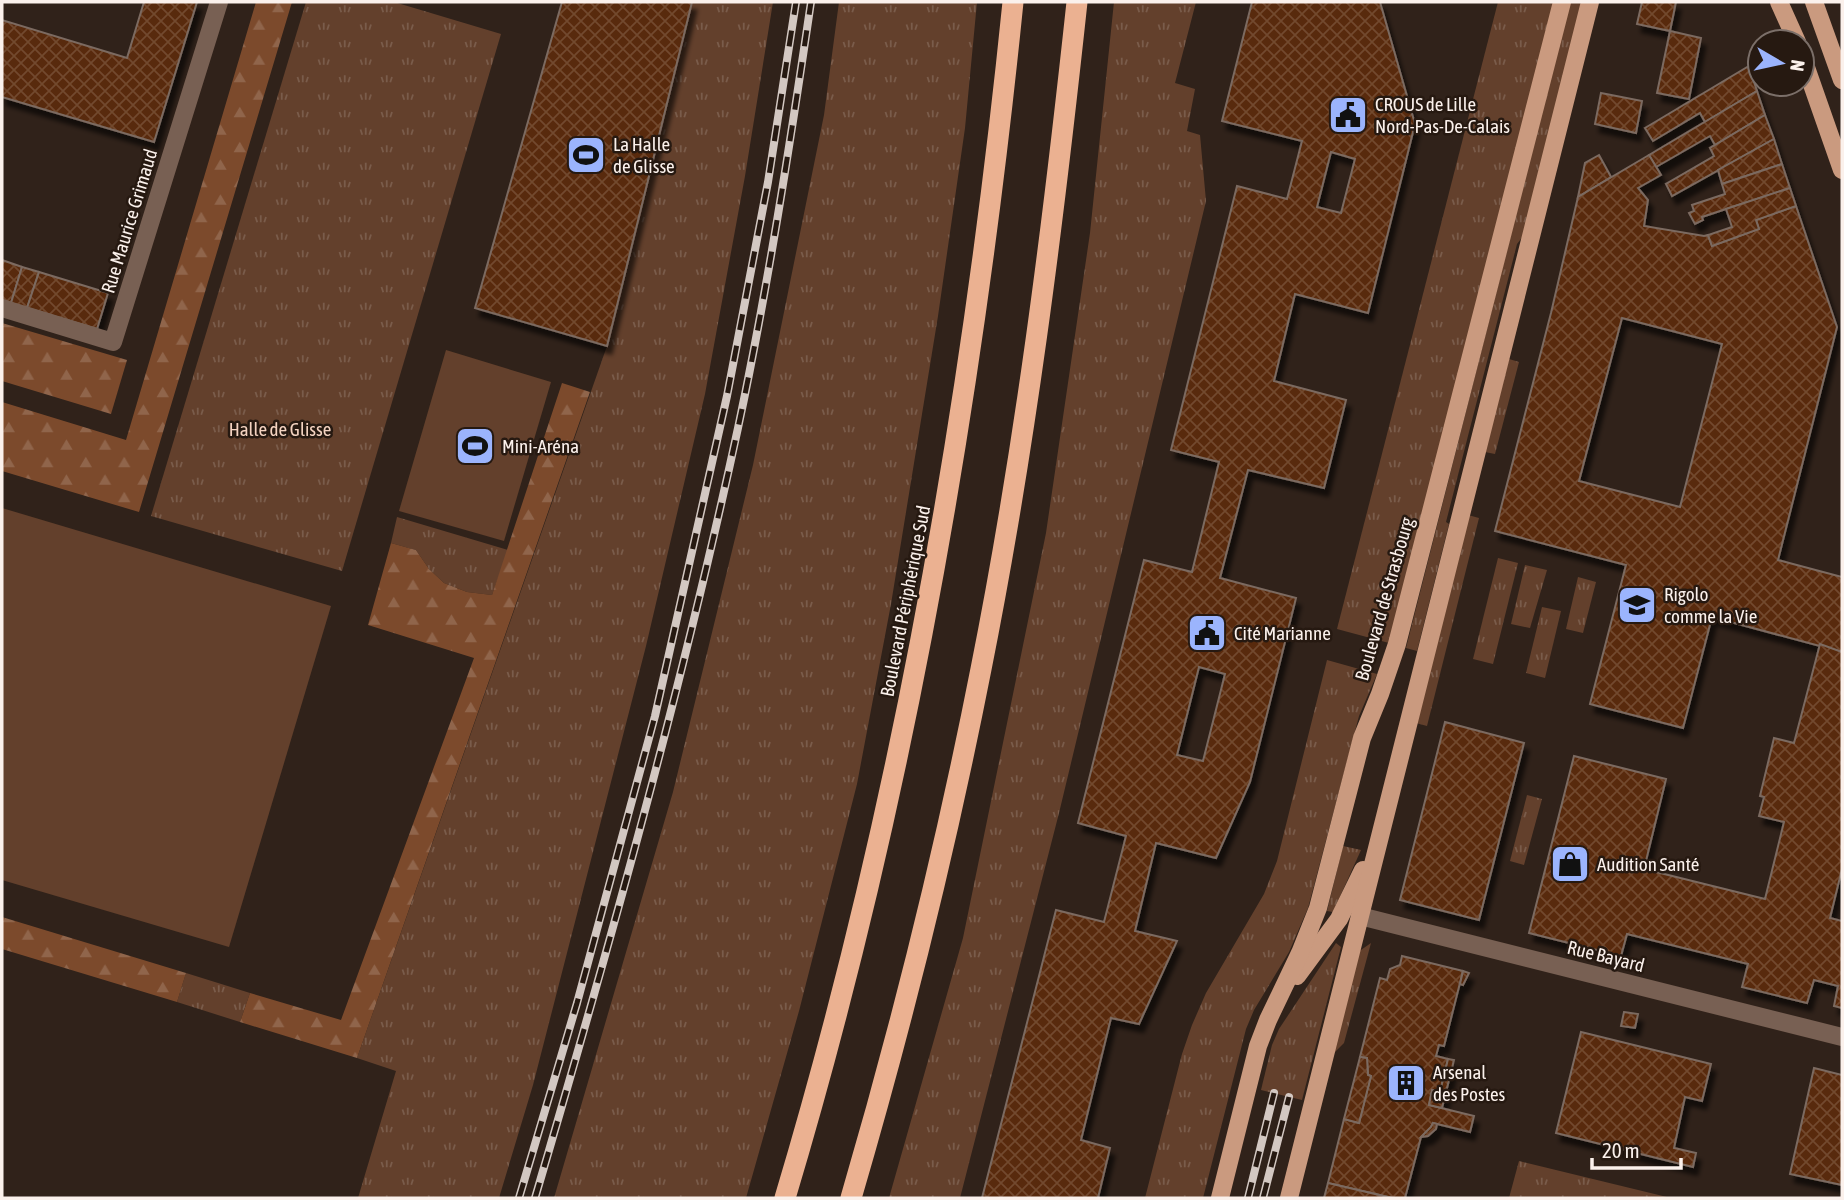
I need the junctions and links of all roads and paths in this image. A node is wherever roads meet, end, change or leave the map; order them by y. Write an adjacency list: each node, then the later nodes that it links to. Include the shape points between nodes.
1 (219, 2): 12 (street, Rue Maurice Grimaud, via 113,342)
2 (1013, 2): 17 (highway, Boulevard Périphérique Sud, via 967,369 919,656 862,913)
3 (1077, 2): 18 (highway, via 1040,309 984,654 938,866)
4 (1562, 2): 15 (main road, Boulevard de Strasbourg, via 1396,644 1362,738 1318,908)
5 (1590, 2): 13 (main road)
6 (1779, 2): 8 (main road)
7 (1814, 2): 9 (main road)
8 (1791, 28)
9 (1842, 80)
10 (1816, 96): 11 (main road)
11 (1842, 170)
12 (2, 308)
13 (1380, 836): 14 (main road); 15 (main road, via 1339,919)
14 (1360, 916): 16 (street, Rue Bayard); 20 (main road)
15 (1279, 998): 19 (main road, Boulevard de Strasbourg, via 1258,1046)
16 (1842, 1037)
17 (785, 1198)
18 (850, 1198)
19 (1220, 1198)
20 (1289, 1198)

